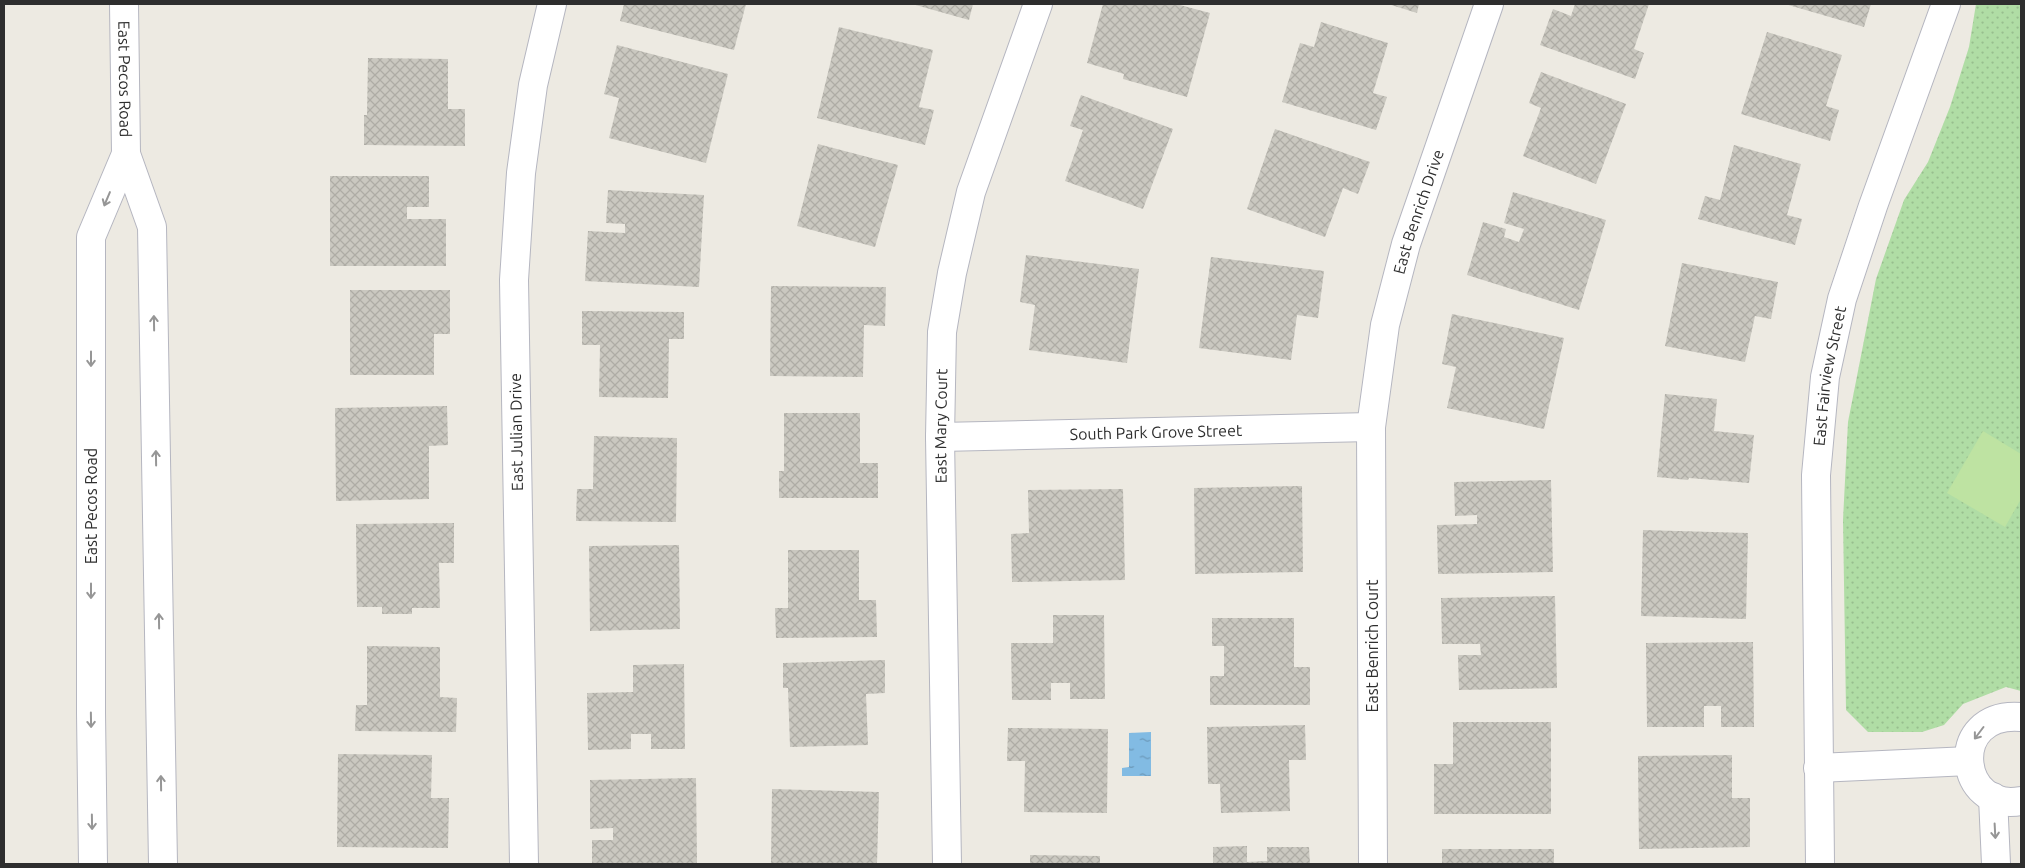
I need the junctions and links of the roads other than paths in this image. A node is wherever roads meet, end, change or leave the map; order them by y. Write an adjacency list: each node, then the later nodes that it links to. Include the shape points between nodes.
1 (124, 4): 6 (street, East Pecos Road)
2 (552, 4): 16 (street, East Julian Drive, via 533,85 521,173 514,280)
3 (1038, 4): 8 (street, East Mary Court, via 971,192 952,273 942,332)
4 (1489, 4): 7 (street, East Benrich Drive, via 1406,244 1385,325)
5 (1946, 4): 11 (street, East Fairview Street, via 1842,299 1825,377 1816,475)
6 (126, 154): 14 (street, East Pecos Road, one-way to 14, via 91,237); 15 (street, East Pecos Road, one-way to 6, via 152,227)
7 (1371, 428): 8 (street, South Park Grove Street); 18 (street, East Benrich Court)
8 (940, 437): 17 (street, East Mary Court)
9 (2021, 717): 10 (street, one-way to 10, via 1996,718 1985,726 1973,741)
10 (1969, 760): 11 (street); 12 (street, via 1976,782)
11 (1818, 768): 19 (street, East Fairview Street)
12 (1993, 797): 13 (street); 20 (street, one-way to 20)
13 (2021, 801)
14 (93, 864)
15 (163, 864)
16 (524, 864)
17 (947, 864)
18 (1373, 864)
19 (1820, 864)
20 (1996, 864)

